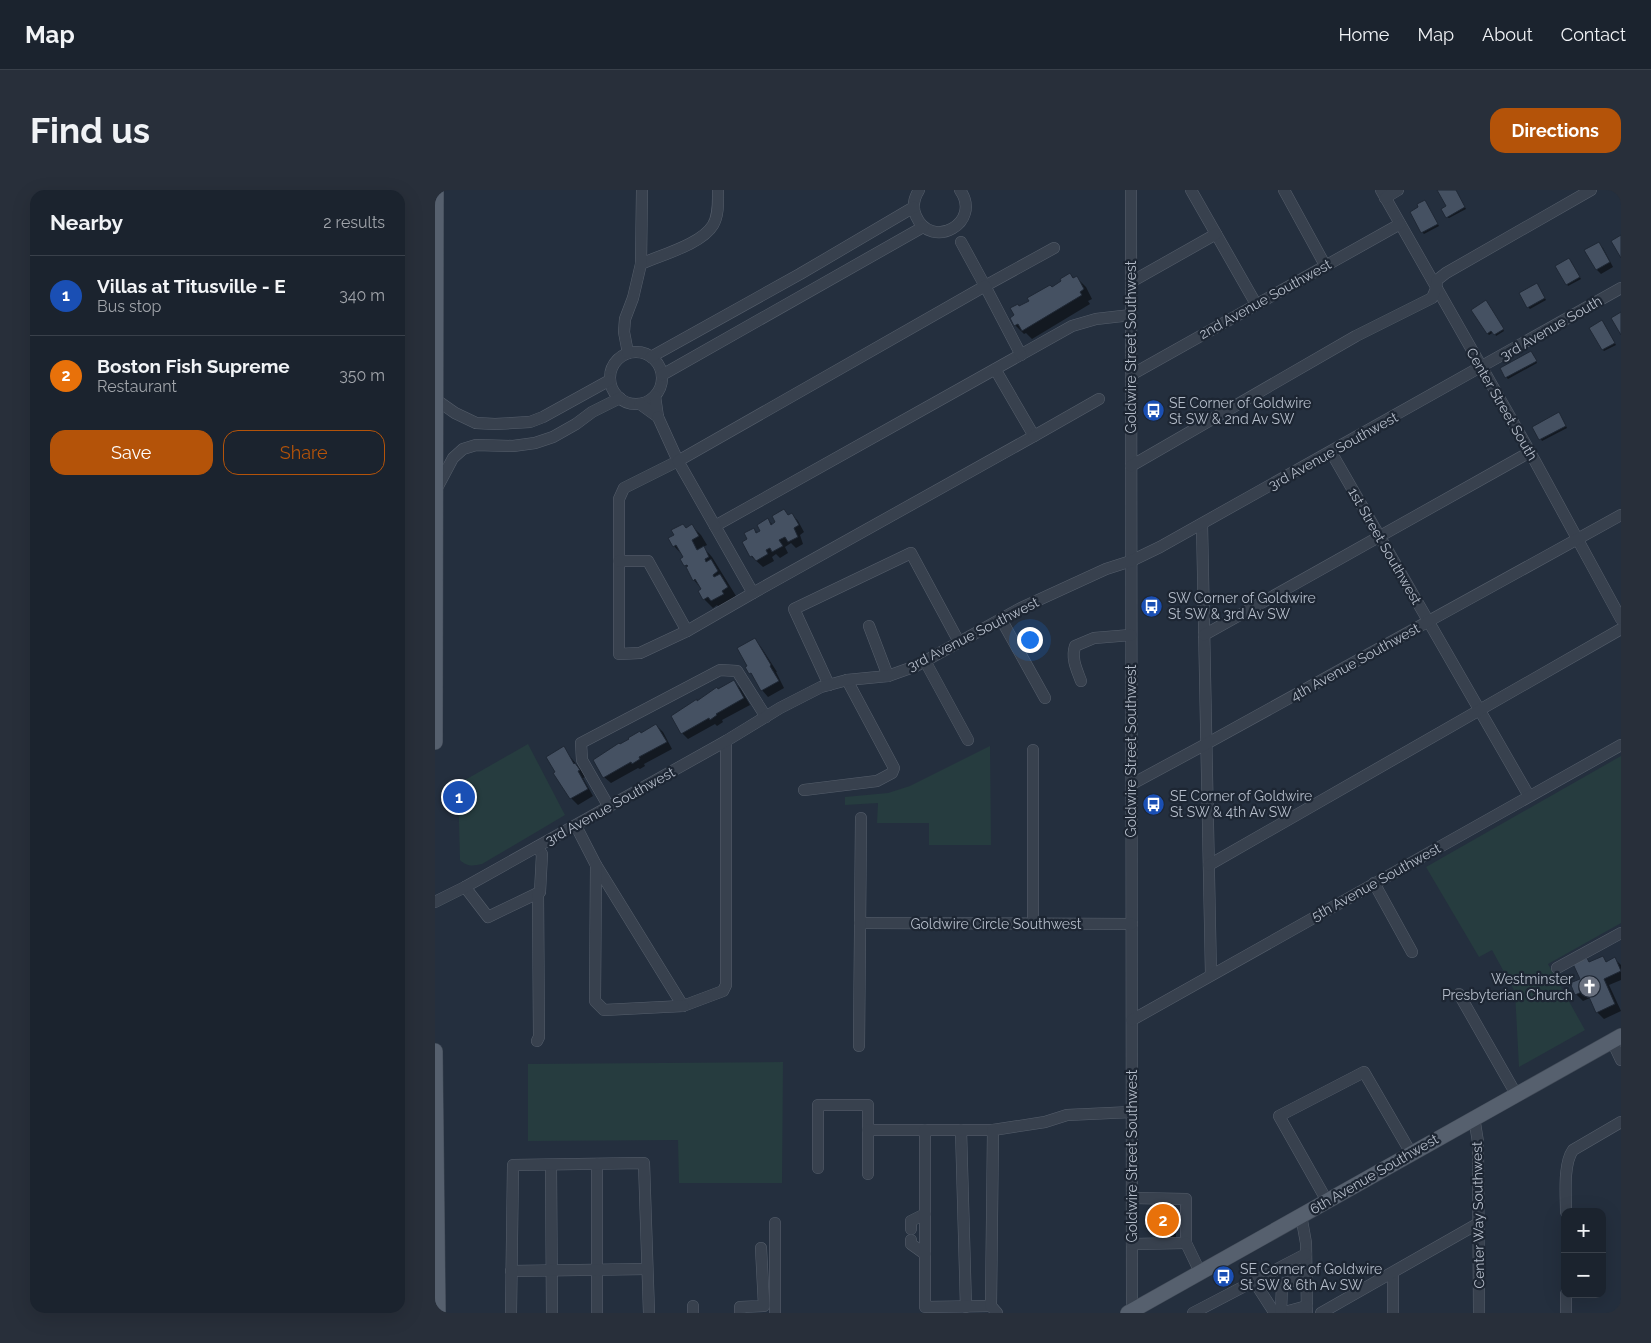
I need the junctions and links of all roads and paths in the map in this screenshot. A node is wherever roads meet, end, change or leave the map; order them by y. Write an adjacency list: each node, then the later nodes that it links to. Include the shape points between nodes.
1 (436, 190): 38 (main road)
2 (642, 190): 20 (street)
3 (718, 190): 20 (street, via 714,225 702,237)
4 (919, 190): 12 (street)
5 (960, 190): 13 (street, via 966,203)
6 (1131, 190): 22 (street, Goldwire Street Southwest)
7 (1191, 190): 17 (street)
8 (1284, 190): 21 (street)
9 (1399, 190): 11 (street)
10 (1591, 190): 25 (street, via 1446,273 1437,280)
11 (1383, 194): 14 (street, Center Street South)
12 (914, 207): 15 (street, via 917,220); 30 (street)
13 (959, 223): 16 (street); 18 (street)
14 (1400, 224): 21 (street, 2nd Avenue Southwest); 25 (street, Center Street South)
15 (923, 227): 16 (street, via 931,231); 34 (street)
16 (946, 231): 18 (street)
17 (1216, 234): 22 (street); 26 (street)
18 (961, 242): 23 (street)
19 (1054, 248): 23 (street)
20 (641, 264): 28 (street, via 625,319)
21 (1325, 265): 26 (street, 2nd Avenue Southwest)
22 (1131, 282): 27 (street, Goldwire Street Southwest)
23 (985, 286): 29 (street); 46 (street)
24 (1621, 288): 31 (street, 3rd Avenue South)
25 (1436, 289): 31 (street, Center Street South); 47 (street, via 1432,298 1356,336)
26 (1256, 304): 33 (street, 2nd Avenue Southwest)
27 (1131, 315): 29 (street, via 1072,326); 33 (street, Goldwire Street Southwest)
28 (628, 353): 30 (street, via 645,353); 35 (street, via 614,363)
29 (1021, 354): 32 (street)
30 (651, 357): 34 (street, via 659,364)
31 (1481, 368): 43 (street, 3rd Avenue Southwest); 44 (street, Center Street South)
32 (995, 369): 42 (street); 51 (street)
33 (1131, 375): 47 (street, Goldwire Street Southwest)
34 (662, 376): 36 (street)
35 (609, 380): 37 (street); 38 (street, via 529,422 476,423)
36 (655, 396): 40 (street); 41 (street)
37 (620, 398): 40 (street, via 631,404); 48 (street, via 553,437 535,443 476,445 463,449 453,458)
38 (435, 399): 45 (main road)
39 (1099, 399): 42 (street)
40 (640, 404): 41 (street)
41 (658, 417): 46 (street)
42 (1034, 436): 56 (street)
43 (1331, 452): 50 (street, 3rd Avenue Southwest); 52 (street, 1st Street Southwest)
44 (1530, 452): 52 (street); 53 (street, Center Street South)
45 (435, 455): 48 (main road)
46 (679, 461): 51 (street); 54 (street, via 624,488 619,499)
47 (1131, 466): 55 (street, Goldwire Street Southwest)
48 (435, 492): 76 (main road)
49 (1621, 515): 53 (street, 4th Avenue Southwest)
50 (1202, 524): 55 (street, 3rd Avenue Southwest); 64 (street)
51 (715, 526): 56 (street)
52 (1380, 536): 59 (street, 1st Street Southwest); 64 (street)
53 (1578, 539): 58 (street, Center Street South); 59 (street, 4th Avenue Southwest)
54 (619, 561): 62 (street, via 647,561); 62 (street, via 619,654 640,653)
55 (1131, 561): 57 (street, 3rd Avenue Southwest); 63 (street, Goldwire Street Southwest)
56 (753, 593): 62 (street)
57 (1001, 619): 65 (street, 3rd Avenue Southwest); 71 (street)
58 (1621, 619)
59 (1429, 621): 72 (street, 1st Street Southwest); 77 (street, 4th Avenue Southwest)
60 (869, 626): 67 (street)
61 (1621, 630): 72 (street)
62 (687, 631)
63 (1131, 635): 69 (street, via 1094,638 1075,646 1073,660); 80 (street, Goldwire Street Southwest)
64 (1204, 635): 77 (street)
65 (959, 642): 66 (street, 3rd Avenue Southwest); 70 (street, via 911,553 794,609)
66 (925, 660): 67 (street, 3rd Avenue Southwest); 74 (street)
67 (888, 676): 68 (street, 3rd Avenue Southwest)
68 (847, 680): 70 (street, 3rd Avenue Southwest); 81 (street, via 894,768 892,773 877,781)
69 (1081, 681)
70 (829, 685): 73 (street, 3rd Avenue Southwest)
71 (1045, 698)
72 (1480, 710): 82 (street, 1st Street Southwest); 88 (street)
73 (765, 717): 75 (street, 3rd Avenue Southwest); 83 (street, via 737,671 721,670 581,743 582,760)
74 (968, 740)
75 (726, 741): 83 (street, 3rd Avenue Southwest); 101 (street, via 726,985 723,991)
76 (435, 742)
77 (1207, 744): 80 (street, 4th Avenue Southwest); 88 (street)
78 (1621, 745): 82 (street, 5th Avenue Southwest)
79 (1033, 750): 94 (street)
80 (1132, 784): 95 (street, Goldwire Street Southwest)
81 (804, 790)
82 (1529, 796): 89 (street, 5th Avenue Southwest)
83 (609, 806): 85 (street, 3rd Avenue Southwest)
84 (861, 818): 93 (street)
85 (576, 826): 86 (street, 3rd Avenue Southwest); 87 (street)
86 (537, 848): 90 (street, 3rd Avenue Southwest); 91 (street, via 542,854)
87 (596, 865): 101 (street); 101 (street, via 595,1001 604,1010)
88 (1209, 865): 99 (street)
89 (1374, 883): 97 (street); 99 (street, 5th Avenue Southwest)
90 (465, 888): 91 (street, via 488,917); 92 (street, 3rd Avenue Southwest)
91 (538, 893): 104 (street, via 540,1012)
92 (435, 902)
93 (860, 922): 94 (street, Goldwire Circle Southwest); 105 (street)
94 (1033, 924): 95 (street, Goldwire Circle Southwest)
95 (1132, 924): 102 (street, Goldwire Street Southwest)
96 (1621, 933): 98 (street)
97 (1412, 952)
98 (1557, 968)
99 (1211, 975): 102 (street, 5th Avenue Southwest)
100 (1459, 994): 109 (street)
101 (683, 1006)
102 (1132, 1020): 110 (street, Goldwire Street Southwest)
103 (1617, 1038): 108 (street); 109 (main road, 6th Avenue Southwest)
104 (537, 1041)
105 (859, 1046)
106 (435, 1051): 107 (main road)
107 (435, 1060): 149 (main road)
108 (1621, 1060)
109 (1516, 1094): 111 (main road, 6th Avenue Southwest)
110 (1132, 1112): 116 (street, via 1067,1115); 122 (street, Goldwire Street Southwest)
111 (1474, 1117): 117 (main road, 6th Avenue Southwest); 128 (street, Center Way Southwest, via 1478,1142)
112 (1621, 1122): 124 (street, via 1569,1155)
113 (868, 1130): 114 (street); 120 (street, via 868,1105 817,1105); 121 (street)
114 (925, 1130): 115 (street); 125 (street)
115 (961, 1130): 116 (street); 145 (street)
116 (993, 1130): 146 (street)
117 (1411, 1153): 123 (main road, 6th Avenue Southwest); 123 (street, via 1364,1072 1279,1116)
118 (551, 1164): 119 (street); 135 (street); 138 (street, via 513,1165)
119 (597, 1164): 134 (street, via 644,1163); 136 (street)
120 (818, 1168)
121 (868, 1174)
122 (1132, 1198): 129 (street, via 1186,1199); 130 (street, Goldwire Street Southwest)
123 (1327, 1201): 126 (main road, 6th Avenue Southwest)
124 (1566, 1208)
125 (925, 1214): 132 (street); 132 (street, via 911,1221 911,1244)
126 (1301, 1215): 133 (street); 139 (main road, 6th Avenue Southwest)
127 (775, 1223): 155 (street)
128 (1479, 1223): 140 (street); 160 (street, Center Way Southwest)
129 (1185, 1243): 130 (street); 139 (street)
130 (1132, 1244): 148 (street, Goldwire Street Southwest)
131 (761, 1248): 154 (street, via 764,1306 740,1307)
132 (925, 1254): 145 (street, via 925,1307)
133 (1306, 1254): 137 (street); 141 (street)
134 (647, 1269): 136 (street); 153 (street)
135 (552, 1270): 136 (street); 138 (street); 151 (street)
136 (597, 1270): 152 (street)
137 (1275, 1270): 142 (street); 143 (street)
138 (511, 1271): 150 (street)
139 (1200, 1272): 148 (main road, 6th Avenue Southwest)
140 (1393, 1273): 158 (street); 159 (street)
141 (1306, 1276): 143 (street); 147 (street)
142 (1254, 1281): 156 (street); 157 (street, via 1272,1309)
143 (1282, 1284): 157 (street)
144 (1566, 1298): 161 (street)
145 (966, 1307): 146 (street)
146 (994, 1309)
147 (1307, 1309): 157 (street)
148 (1131, 1312)
149 (438, 1313)
150 (511, 1313)
151 (552, 1313)
152 (597, 1313)
153 (649, 1313)
154 (740, 1313)
155 (775, 1313)
156 (1193, 1313)
157 (1281, 1313)
158 (1321, 1313)
159 (1393, 1313)
160 (1479, 1313)
161 (1566, 1313)

